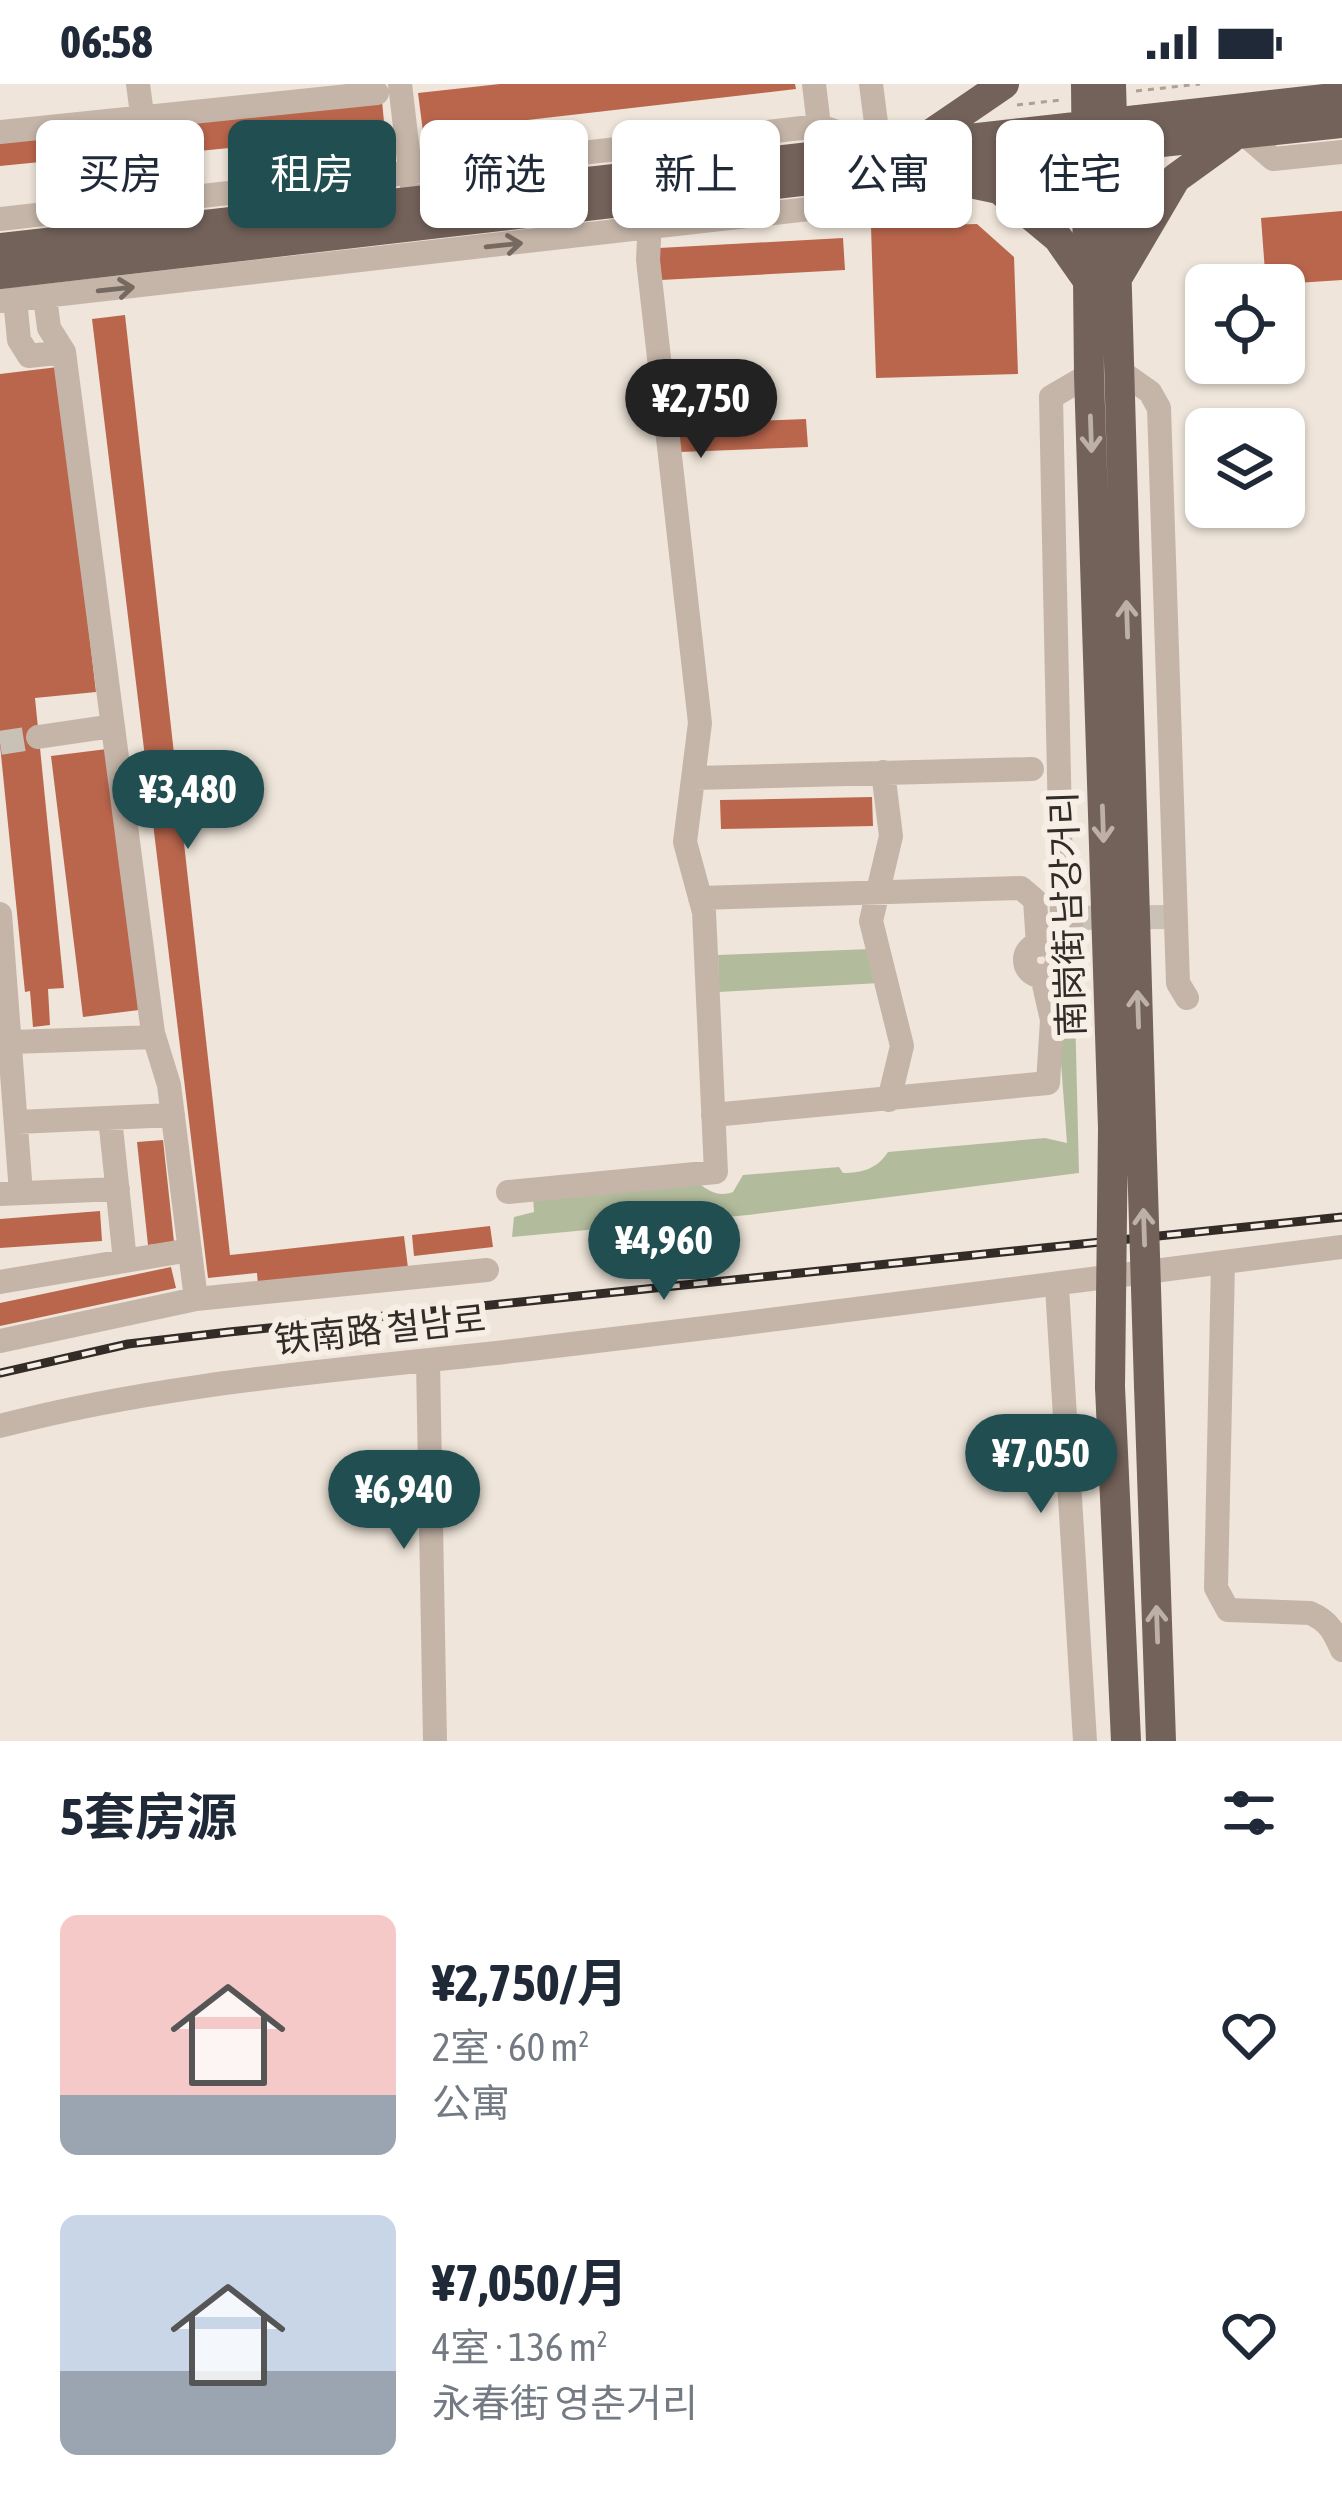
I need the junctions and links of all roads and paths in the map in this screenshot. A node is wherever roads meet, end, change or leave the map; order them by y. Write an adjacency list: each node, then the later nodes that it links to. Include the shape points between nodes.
1 (138, 84): 9 (street)
2 (814, 84): 11 (street)
3 (871, 84): 12 (street)
4 (1004, 84): 13 (main road)
5 (1085, 84): 14 (main road, 南岗街 남강거리)
6 (1111, 84): 15 (main road, 南岗街 남강거리)
7 (388, 89): 9 (street); 24 (street)
8 (1342, 97): 18 (main road)
9 (141, 117): 10 (street); 19 (street)
10 (141, 120)
11 (818, 120)
12 (883, 120)
13 (951, 120)
14 (1092, 120)
15 (1102, 120)
16 (1342, 123): 20 (main road)
17 (804, 128): 24 (street)
18 (1164, 131)
19 (0, 132)
20 (1243, 133): 21 (main road); 22 (street, via 1273,159); 36 (main road, via 1176,178)
21 (1164, 139)
22 (1342, 152)
23 (804, 163): 24 (main road)
24 (413, 186): 25 (main road)
25 (204, 209)
26 (36, 218): 29 (street)
27 (612, 218): 37 (main road)
28 (612, 218): 38 (street, one-way to 28)
29 (0, 219)
30 (94, 228): 35 (main road)
31 (649, 228): 45 (street, via 700,723)
32 (1046, 228): 36 (main road)
33 (1100, 228): 36 (main road, 南岗街 남강거리)
34 (1100, 228): 36 (main road, 南岗街 남강거리)
35 (0, 248)
36 (1102, 280): 40 (main road, 南岗街 남강거리)
37 (5, 291): 38 (street); 39 (street, via 22,349 29,356)
38 (46, 297): 39 (street, via 49,328)
39 (64, 352): 41 (street)
40 (1105, 373): 49 (street, via 1052,397 1062,919); 50 (street, via 1150,392 1159,408 1171,916); 58 (main road, 南岗街 남강거리)
41 (113, 726): 42 (street); 51 (street)
42 (38, 737)
43 (1032, 769): 44 (street)
44 (884, 772): 45 (street); 46 (street, via 891,836)
45 (694, 778): 47 (street, via 685,842)
46 (877, 892): 47 (street); 53 (street, via 874,938 902,1046); 53 (street, via 1021,887 1039,910 1038,945 1057,959 1042,976 1052,1020 1048,1083)
47 (700, 898): 55 (street)
48 (0, 914): 52 (street)
49 (1073, 918)
50 (1187, 998)
51 (154, 1037): 52 (street); 54 (street)
52 (13, 1042): 57 (street)
53 (889, 1100): 55 (street)
54 (173, 1115): 56 (street); 63 (street)
55 (713, 1115): 60 (street, via 716,1172)
56 (110, 1118): 57 (street); 59 (street)
57 (17, 1122): 61 (street)
58 (1127, 1127): 76 (main road, 南岗街 남강거리, bridge, via 1110,1387); 77 (main road, 南岗街 남강거리, one-way to 58, bridge, via 1149,1386)
59 (118, 1189): 61 (street); 64 (street)
60 (508, 1192)
61 (11, 1194)
62 (1342, 1247): 65 (street, 铁南路 철남로)
63 (190, 1250): 64 (street); 69 (street)
64 (125, 1261): 67 (street)
65 (1223, 1263): 68 (street, 铁南路 철남로); 73 (street, via 1216,1588 1228,1610 1322,1618)
66 (487, 1270): 69 (street)
67 (0, 1282)
68 (1057, 1287): 71 (street, 铁南路 철남로); 75 (street)
69 (196, 1299): 70 (street)
70 (0, 1341)
71 (428, 1361): 72 (street, 铁南路 철남로, via 219,1381); 74 (street)
72 (0, 1426)
73 (1342, 1650)
74 (435, 1741)
75 (1085, 1741)
76 (1126, 1741)
77 (1162, 1741)

